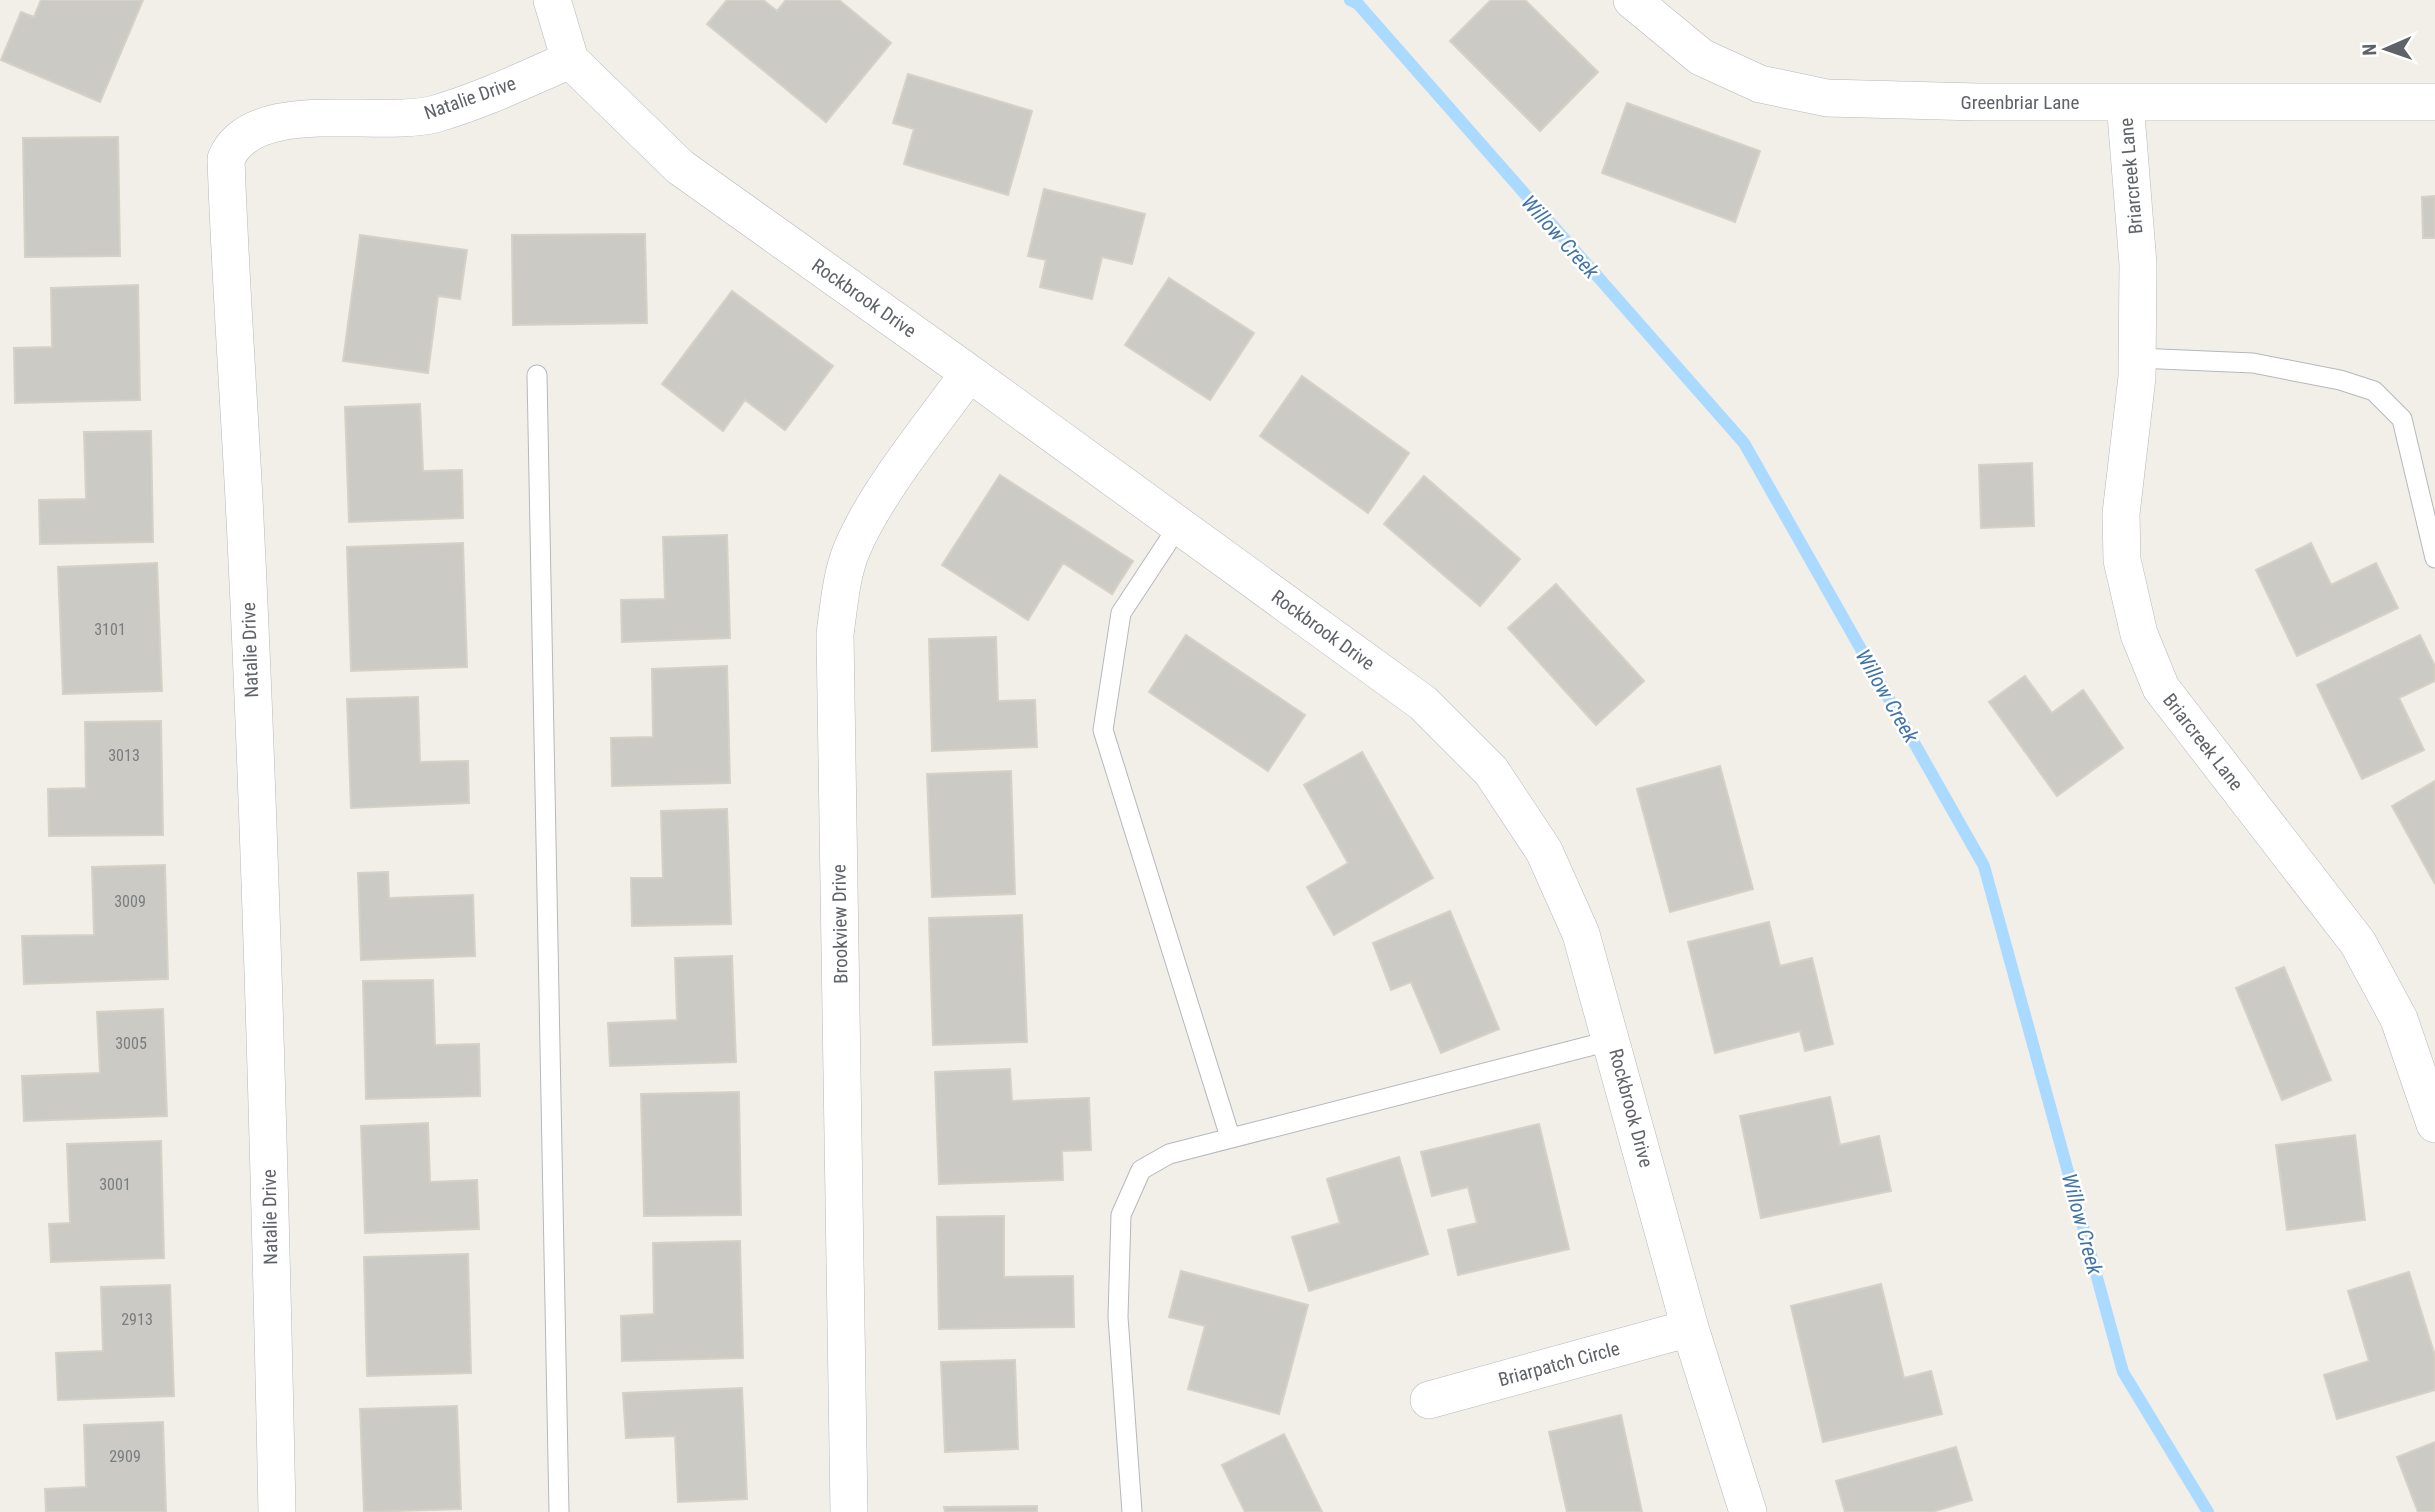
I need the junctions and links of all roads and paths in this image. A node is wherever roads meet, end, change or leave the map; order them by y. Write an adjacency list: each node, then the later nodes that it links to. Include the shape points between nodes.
1 (552, 0): 3 (street, Rockbrook Drive)
2 (1632, 0): 4 (street, Greenbriar Lane, via 1701,57 1760,84 1827,98)
3 (570, 60): 7 (street, Rockbrook Drive, via 680,167); 16 (street, Natalie Drive, via 435,114 399,120 358,116 254,128 232,145 226,159 268,1119)
4 (2125, 102): 5 (street, Greenbriar Lane); 6 (street, Briarcreek Lane, via 2138,264)
5 (2435, 102)
6 (2137, 358): 10 (lane, via 2253,363 2374,391 2402,419); 12 (street, Briarcreek Lane, via 2121,514 2122,560 2139,634 2161,688 2358,943 2399,1019)
7 (969, 373): 9 (street, Rockbrook Drive); 18 (street, Brookview Drive, via 886,490 852,549 835,634)
8 (537, 375): 17 (lane)
9 (1179, 525): 11 (street, Rockbrook Drive, via 1423,703 1492,771 1545,851 1581,934); 13 (lane, via 1121,613 1103,730)
10 (2435, 558)
11 (1612, 1040): 13 (lane); 14 (street, Rockbrook Drive)
12 (2435, 1124)
13 (1230, 1138): 19 (lane, via 1169,1153 1141,1170 1121,1215 1118,1317)
14 (1690, 1328): 15 (street, Briarpatch Circle); 20 (street, Rockbrook Drive)
15 (1429, 1400)
16 (277, 1512)
17 (559, 1512)
18 (849, 1512)
19 (1132, 1512)
20 (1748, 1512)

